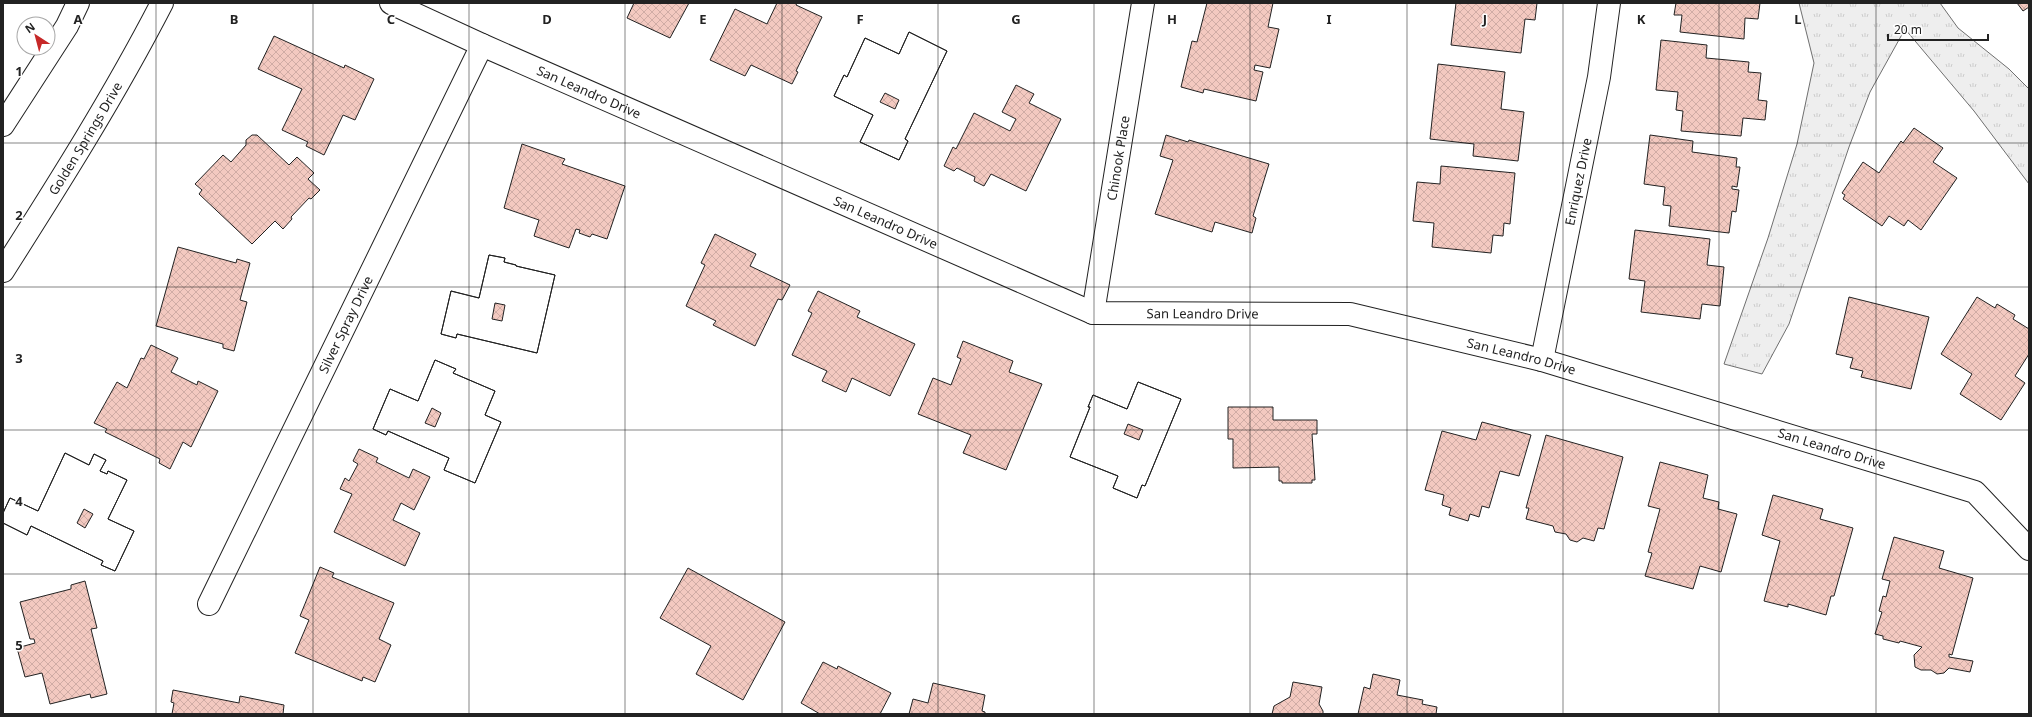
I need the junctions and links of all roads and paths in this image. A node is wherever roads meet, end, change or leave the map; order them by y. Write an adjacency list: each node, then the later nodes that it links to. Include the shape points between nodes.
1 (78, 3): 7 (street, via 67,26)
2 (162, 3): 8 (street, Golden Springs Drive, via 138,50 73,160)
3 (391, 3): 6 (street, San Leandro Drive)
4 (1143, 3): 9 (street, Chinook Place)
5 (1609, 3): 10 (street, Enriquez Drive, via 1600,77)
6 (482, 45): 9 (street, San Leandro Drive); 12 (street, Silver Spray Drive)
7 (3, 125)
8 (3, 271)
9 (1093, 312): 10 (street, San Leandro Drive, via 1350,314)
10 (1542, 360): 11 (street, San Leandro Drive, via 1975,492)
11 (2029, 549)
12 (210, 604)

